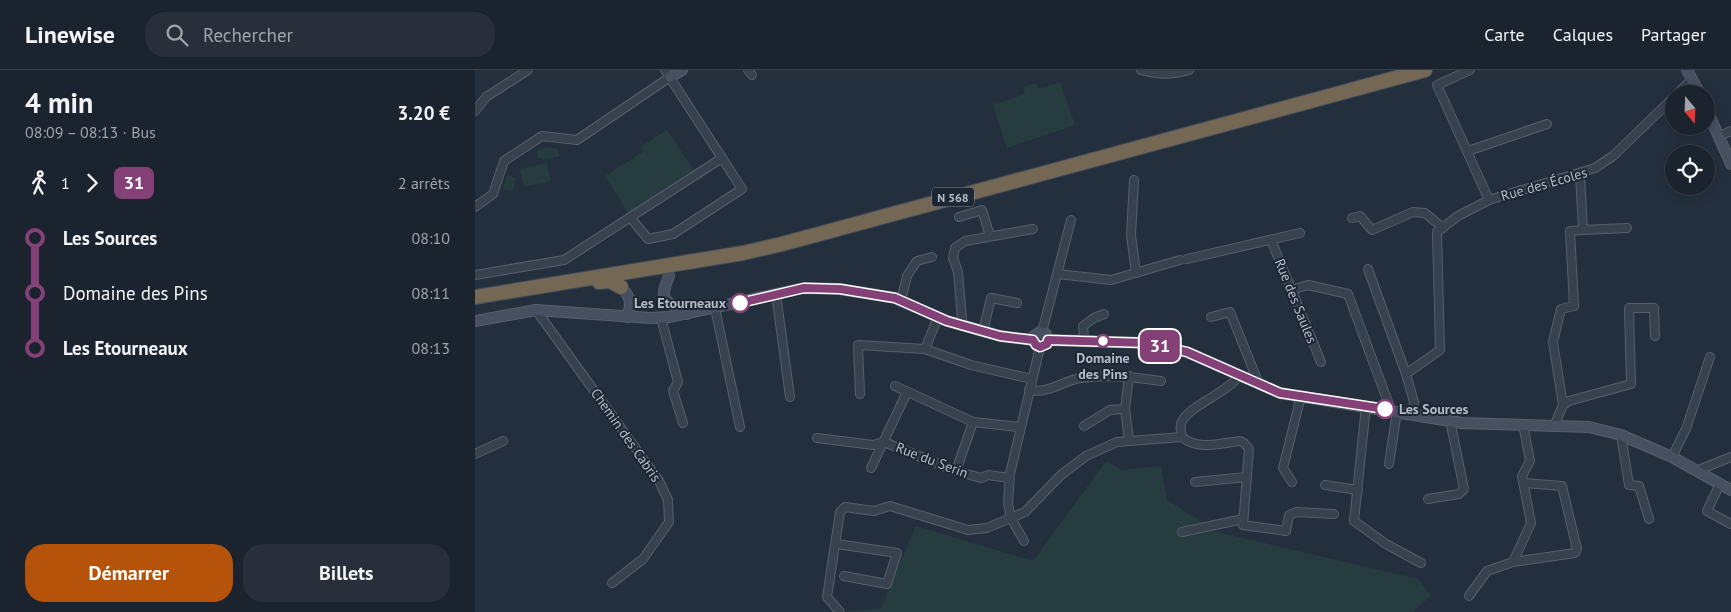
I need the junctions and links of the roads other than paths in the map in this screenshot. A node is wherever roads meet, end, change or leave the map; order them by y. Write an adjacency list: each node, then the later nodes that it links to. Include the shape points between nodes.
1 (528, 70): 10 (street, via 486,97)
2 (682, 70): 8 (street)
3 (1141, 70): 4 (street, via 1171,75)
4 (1189, 70)
5 (1395, 70): 42 (highway, N 568, via 744,244)
6 (1425, 70): 33 (highway, N 568)
7 (1470, 70): 15 (street, Rue des Écoles, via 1437,85)
8 (667, 74): 16 (street); 21 (street, via 577,140 542,136 504,161 493,194)
9 (1665, 106): 18 (street, Rue des Écoles, via 1613,156)
10 (475, 110)
11 (1547, 124): 15 (street)
12 (1715, 127): 14 (street)
13 (1731, 131): 14 (street)
14 (1719, 136): 17 (street)
15 (1468, 151): 20 (street, Rue des Écoles)
16 (722, 158): 22 (street); 22 (street, via 742,189 673,234 648,240)
17 (1731, 164)
18 (1580, 174): 20 (street, Rue des Écoles); 29 (street)
19 (1133, 180): 36 (street, via 1131,235)
20 (1489, 200): 26 (street)
21 (475, 207)
22 (630, 217): 38 (street, via 564,260)
23 (959, 217): 31 (street, via 983,210)
24 (1352, 218): 26 (street, via 1360,216 1372,230 1413,212 1425,213)
25 (1071, 220): 37 (street)
26 (1443, 228): 65 (street, via 1437,232 1440,350)
27 (1627, 228): 29 (street)
28 (1033, 229): 31 (street)
29 (1583, 230): 77 (street, via 1570,232 1574,306 1561,309 1553,342)
30 (1300, 233): 32 (street)
31 (990, 236): 57 (street, via 965,241 955,248 953,258 958,272)
32 (1271, 240): 36 (street); 43 (street, Rue des Saules)
33 (743, 253): 39 (highway, via 677,270); 40 (highway, N 568)
34 (932, 257): 46 (street, via 917,261 907,276)
35 (1369, 269): 65 (street)
36 (1136, 273): 37 (street, via 1111,280)
37 (1058, 274): 60 (street)
38 (475, 275)
39 (669, 276): 50 (street, via 663,298)
40 (546, 286): 41 (highway, via 610,281); 45 (highway, N 568)
41 (621, 287): 52 (street, via 629,295 631,306)
42 (475, 289)
43 (1291, 290): 64 (street, Rue des Saules); 80 (street, via 1308,285 1348,294)
44 (775, 294): 46 (street, via 804,288 840,289); 48 (street); 76 (street)
45 (475, 299)
46 (901, 301): 53 (street)
47 (1017, 303): 58 (street, via 991,298)
48 (715, 308): 50 (street); 88 (street)
49 (536, 310): 52 (street); 56 (street); 124 (street, Chemin des Cabris, via 659,482 668,500 669,522 643,559)
50 (687, 314): 54 (street)
51 (1104, 314): 61 (street, via 1083,326)
52 (627, 317): 54 (street)
53 (938, 317): 57 (street); 62 (street)
54 (661, 318): 84 (street, via 678,382 673,391)
55 (1211, 318): 70 (street, via 1230,312)
56 (475, 321)
57 (960, 325): 58 (street)
58 (983, 331): 60 (street)
59 (1655, 336): 77 (street, via 1654,308 1629,308 1631,384)
60 (1041, 340): 61 (street); 68 (street)
61 (1084, 340): 67 (street, via 1147,343 1187,352)
62 (925, 349): 68 (street, via 971,365); 74 (street, via 858,345)
63 (1710, 357): 97 (street, via 1686,429)
64 (1321, 362)
65 (1406, 374): 81 (street, via 1414,402)
66 (1129, 376): 69 (street); 72 (street, via 1080,378 1051,389); 79 (street)
67 (1239, 376): 70 (street); 91 (street, via 1220,394 1187,415 1181,423)
68 (1032, 379): 72 (street)
69 (1161, 381)
70 (1259, 384): 75 (street, via 1280,393)
71 (895, 386): 73 (street)
72 (1029, 390): 89 (street)
73 (907, 392): 83 (street); 95 (street)
74 (860, 394)
75 (1301, 396): 78 (street); 106 (street, via 1283,468)
76 (790, 397)
77 (1563, 404): 86 (street)
78 (1367, 406): 80 (street); 110 (street)
79 (1125, 409): 87 (street, via 1110,410); 93 (street)
80 (1394, 410): 81 (street); 99 (street)
81 (1412, 413): 82 (street)
82 (1450, 420): 85 (street); 112 (street, via 1464,489 1459,494)
83 (973, 422): 89 (street); 101 (street)
84 (683, 423)
85 (1523, 424): 86 (street); 107 (street, via 1530,461 1522,476)
86 (1555, 424): 90 (street, via 1589,427)
87 (1084, 426)
88 (740, 427)
89 (1019, 427): 104 (street)
90 (1621, 435): 97 (street); 115 (street, via 1629,485 1639,486)
91 (1182, 437): 93 (street); 103 (street, via 1204,446 1245,443 1250,456)
92 (817, 438): 95 (street, via 873,445)
93 (1129, 440): 114 (street, via 1087,456 1061,475 1025,512)
94 (503, 441): 96 (street)
95 (885, 442): 100 (street); 101 (street, Rue du Serin)
96 (475, 454)
97 (1672, 457): 102 (street)
98 (1731, 457): 102 (street)
99 (1389, 464)
100 (871, 468)
101 (957, 471): 104 (street, Rue du Serin, via 981,478 988,475)
102 (1696, 471): 108 (street)
103 (1247, 477): 105 (street); 116 (street)
104 (1009, 478): 114 (street, via 1007,504)
105 (1195, 482)
106 (1292, 482)
107 (1523, 483): 121 (street, via 1531,523); 121 (street, via 1562,486 1577,549 1575,552)
108 (1720, 484): 111 (street); 117 (street, via 1707,511)
109 (1325, 485): 110 (street)
110 (1358, 490): 122 (street, via 1354,521 1385,544)
111 (1731, 490)
112 (1428, 499)
113 (1334, 514): 116 (street, via 1296,512 1289,515 1286,531)
114 (1011, 518): 119 (street); 120 (street, via 987,528 968,530 890,506 874,511 845,507 840,512)
115 (1649, 519)
116 (1243, 522): 118 (street)
117 (1731, 524)
118 (1181, 532)
119 (1023, 541)
120 (837, 544): 123 (street, via 897,553 887,584); 126 (street, via 827,596)
121 (1513, 562): 125 (street, via 1487,571)
122 (1421, 563)
123 (844, 576)
124 (612, 582)
125 (1469, 596)
126 (840, 612)

